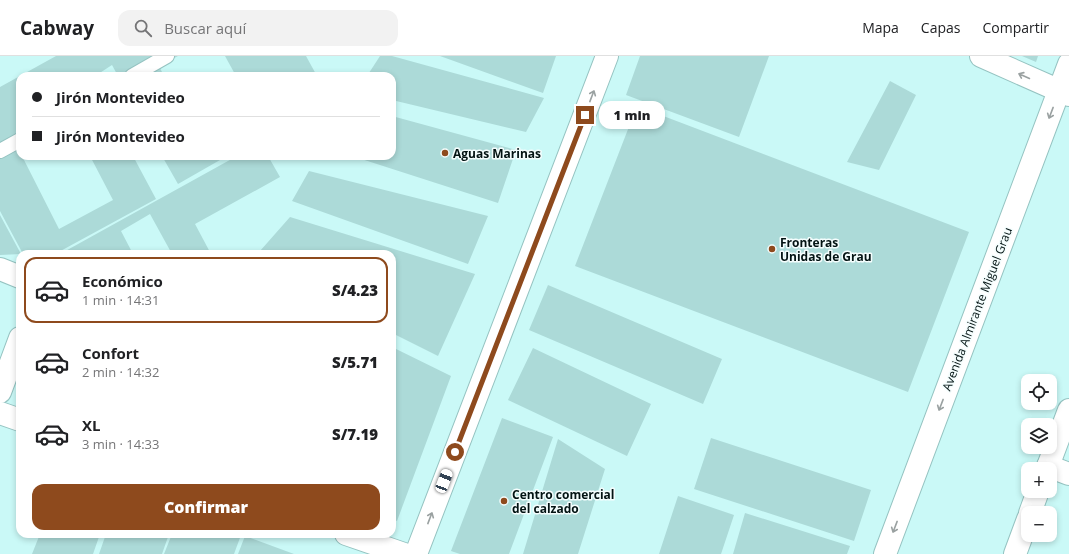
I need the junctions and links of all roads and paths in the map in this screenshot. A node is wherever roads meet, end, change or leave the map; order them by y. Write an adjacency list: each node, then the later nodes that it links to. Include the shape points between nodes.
1 (167, 56): 5 (lane)
2 (607, 56): 22 (street, one-way to 2)
3 (981, 56): 6 (street, one-way to 3)
4 (1069, 64): 6 (street, Avenida Almirante Miguel Grau)
5 (139, 72)
6 (1064, 93): 23 (street, Avenida Almirante Miguel Grau, one-way to 23)
7 (16, 142): 8 (lane)
8 (0, 151)
9 (0, 268): 10 (street)
10 (16, 275)
11 (16, 349): 12 (street)
12 (0, 392)
13 (1069, 410): 16 (street)
14 (0, 413): 15 (street)
15 (16, 419)
16 (1049, 462)
17 (1057, 470): 18 (street)
18 (1069, 474)
19 (358, 538): 21 (street)
20 (1021, 538): 24 (street)
21 (404, 554)
22 (416, 554)
23 (885, 554)
24 (1015, 554)

